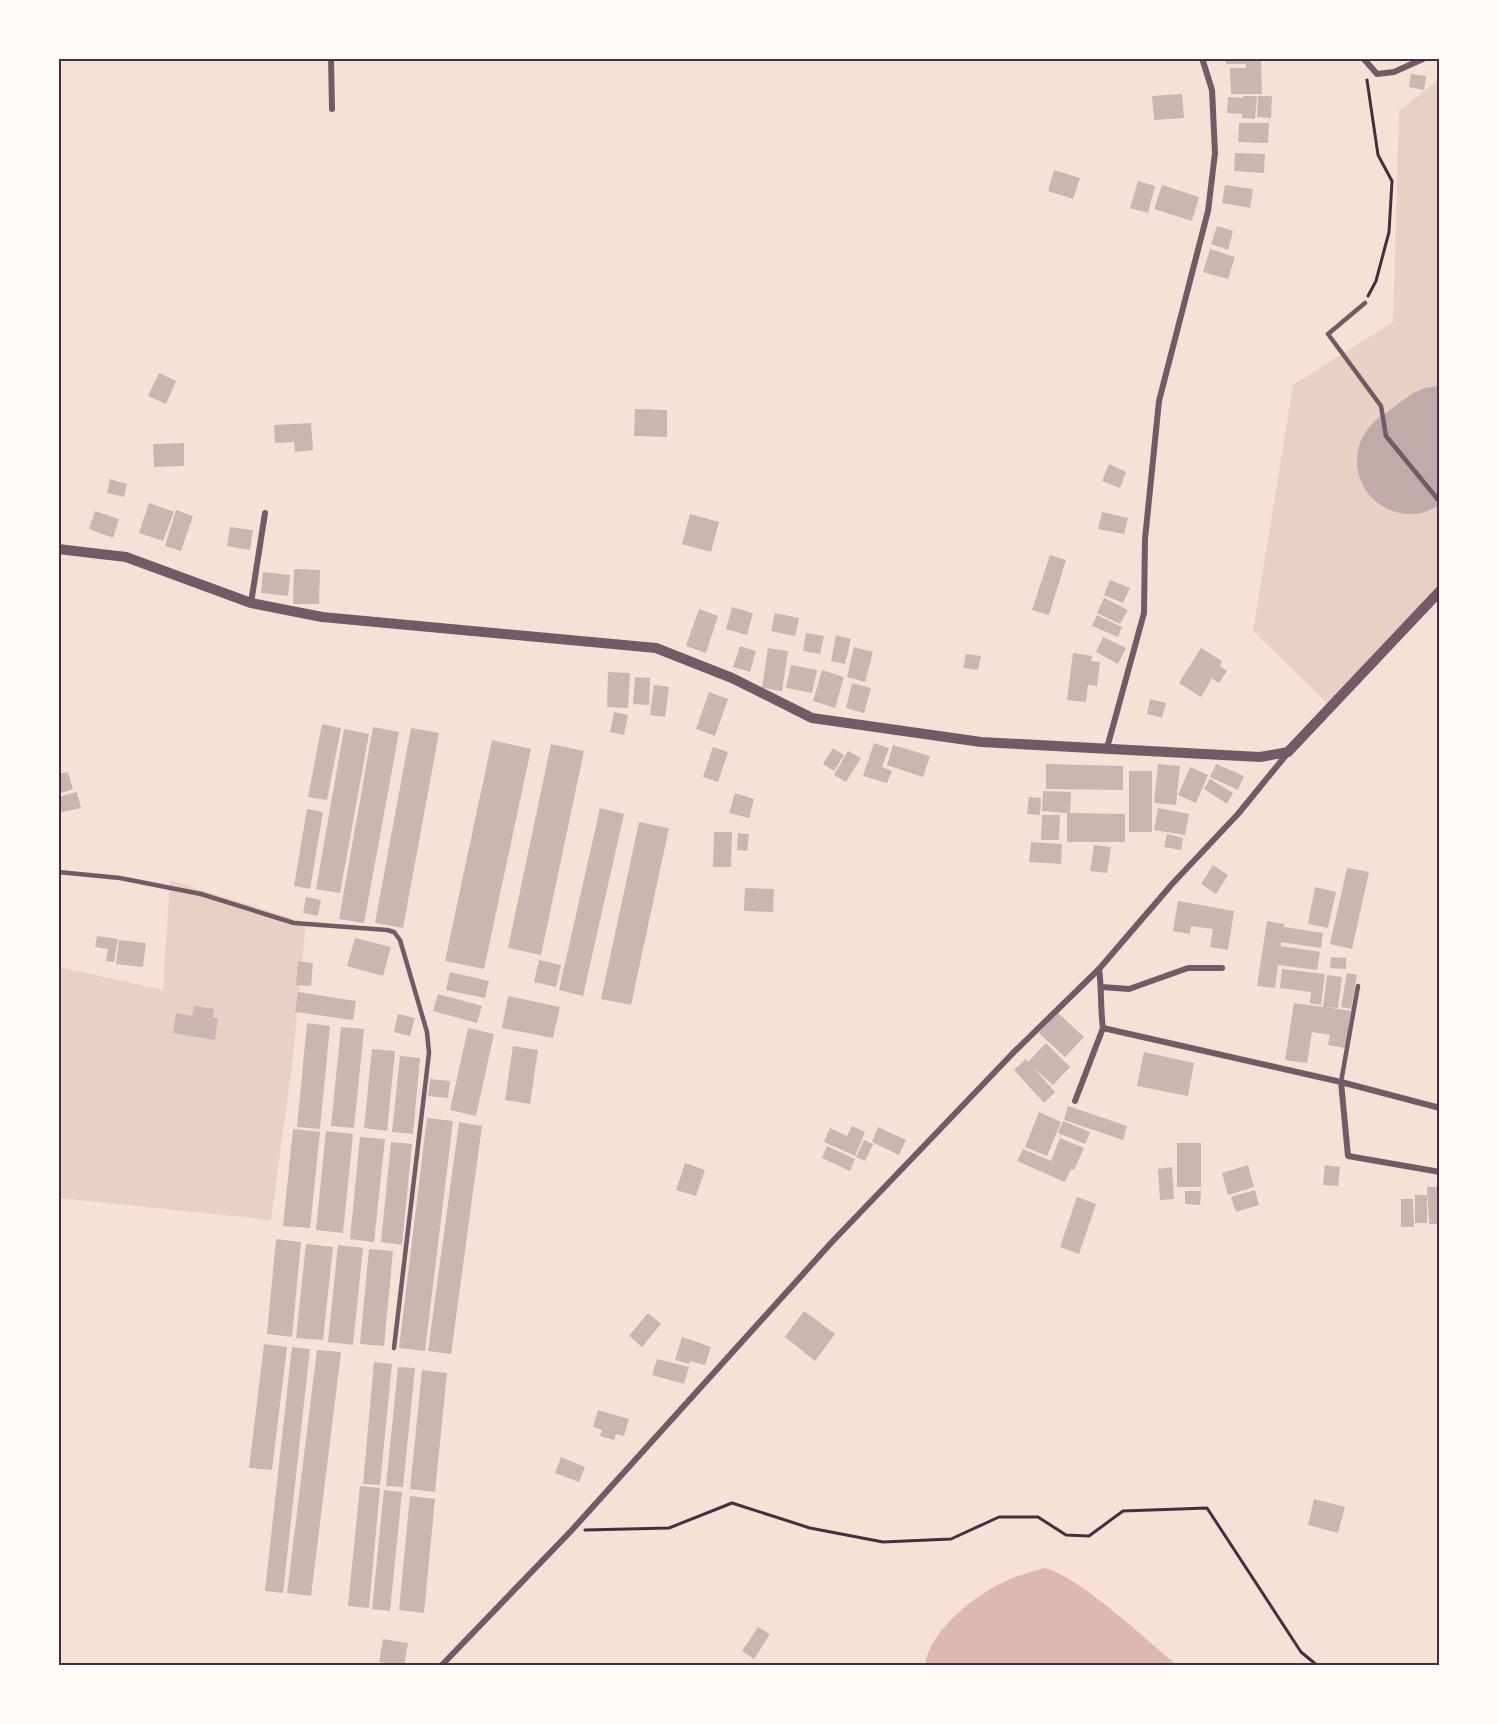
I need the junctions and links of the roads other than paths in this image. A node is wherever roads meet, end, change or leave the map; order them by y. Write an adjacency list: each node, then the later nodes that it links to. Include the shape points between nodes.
1 (331, 58): 5 (street)
2 (1202, 58): 12 (street, via 1212,90 1215,153 1208,212 1159,401 1145,539 1143,613)
3 (1425, 58): 4 (street, via 1394,72 1377,74)
4 (1364, 59)
5 (332, 109)
6 (1365, 303): 7 (lane, via 1328,334 1381,406 1386,436)
7 (1440, 502)
8 (265, 513): 11 (street)
9 (58, 549): 11 (street, via 126,557)
10 (1440, 591): 13 (street)
11 (251, 603): 12 (street, via 322,617 656,648 732,678 812,718 981,742)
12 (1107, 748): 13 (street, via 1260,757)
13 (1288, 752): 16 (street, via 1238,814)
14 (58, 872): 24 (lane, via 120,878 201,894 294,923 387,930 400,940 427,1032 429,1053)
15 (1222, 968): 18 (street, via 1188,968 1129,989)
16 (1099, 969): 18 (street); 25 (street, via 1013,1053 802,1274 571,1531)
17 (1358, 986): 20 (lane)
18 (1102, 987): 19 (street)
19 (1102, 1028): 20 (street); 21 (street)
20 (1341, 1082): 22 (street); 23 (street, via 1348,1155)
21 (1075, 1101)
22 (1440, 1108)
23 (1440, 1172)
24 (394, 1347)
25 (441, 1665)

